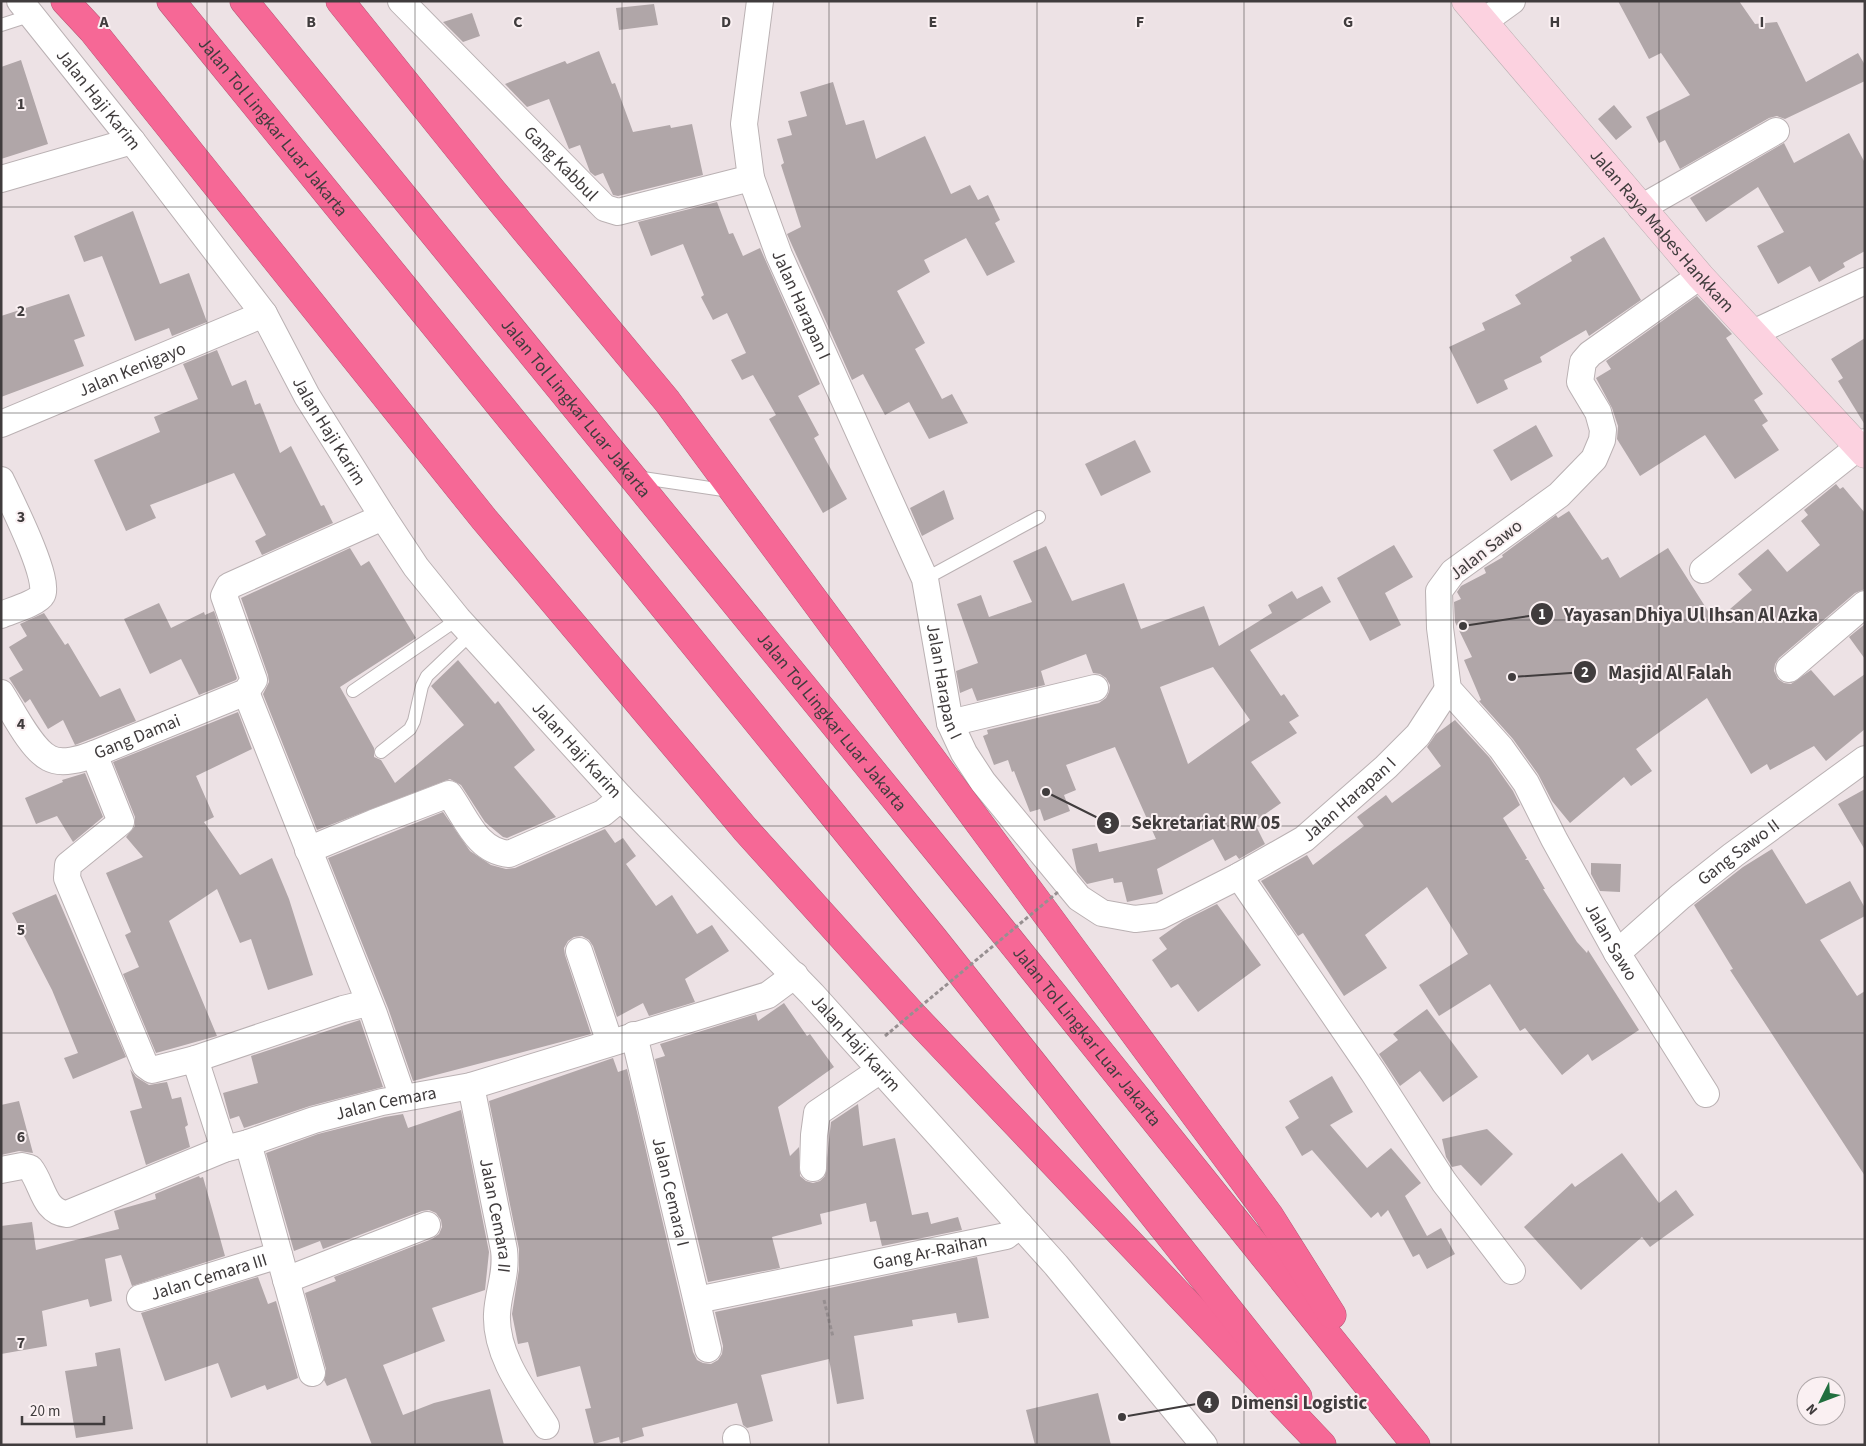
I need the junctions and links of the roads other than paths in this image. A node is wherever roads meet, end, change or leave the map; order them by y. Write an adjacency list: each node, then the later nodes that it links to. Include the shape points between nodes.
1 (65, 1): 70 (highway, via 92,30 484,519 745,828 911,1013)
2 (171, 1): 71 (highway, Jalan Tol Lingkar Luar Jakarta, via 940,947)
3 (244, 1): 22 (highway, Jalan Tol Lingkar Luar Jakarta)
4 (340, 1): 24 (highway, via 667,401)
5 (760, 1): 13 (street, Jalan Harapan I, via 744,124)
6 (1512, 1): 9 (street)
7 (405, 6): 13 (street, Gang Kabbul, via 605,208 618,212)
8 (26, 8): 10 (lane); 12 (street, Jalan Haji Karim)
9 (1475, 11): 15 (main road, Jalan Raya Mabes Hankkam)
10 (1, 25)
11 (1776, 131): 15 (street)
12 (132, 141): 14 (street); 18 (street, Jalan Haji Karim)
13 (751, 178): 28 (street, Jalan Harapan I, via 780,256)
14 (1, 179)
15 (1642, 208): 16 (main road, Jalan Raya Mabes Hankkam)
16 (1700, 276): 19 (main road, Jalan Raya Mabes Hankkam); 34 (street, Jalan Sawo, via 1583,362 1580,382 1598,412 1603,430 1594,459 1558,495 1453,572 1444,583 1439,608)
17 (1865, 281): 19 (street)
18 (264, 314): 20 (street, Jalan Kenigayo); 25 (street, Jalan Haji Karim, via 307,396)
19 (1753, 333): 21 (main road, Jalan Raya Mabes Hankkam)
20 (1, 424)
21 (1862, 448): 27 (street)
22 (632, 476): 24 (lane); 67 (highway, Jalan Tol Lingkar Luar Jakarta)
23 (1, 480): 30 (street, via 38,562 44,584 43,594 38,600)
24 (735, 492): 67 (highway, via 1269,1215)
25 (383, 517): 31 (street, Jalan Haji Karim, via 416,567); 37 (street, via 225,590 224,596 254,680)
26 (1039, 517): 28 (lane)
27 (1702, 570)
28 (925, 579): 38 (street, Jalan Harapan I)
29 (1865, 604): 32 (street)
30 (1, 615)
31 (464, 626): 35 (lane); 39 (lane, via 427,676 410,729); 42 (street, Jalan Haji Karim)
32 (1789, 669)
33 (1095, 688): 38 (street)
34 (1448, 689): 44 (street, Jalan Harapan I, via 1418,735 1386,767 1304,839); 46 (street, Jalan Sawo, via 1501,748 1526,783)
35 (353, 690)
36 (1, 692): 40 (street, via 30,739 48,758 73,760)
37 (246, 692): 40 (street, Gang Damai); 43 (street)
38 (950, 723): 44 (street, Jalan Harapan I, via 983,782 1079,898 1102,913 1135,919 1160,916)
39 (382, 752)
40 (94, 754): 50 (street, Gang Damai, via 121,822 68,865 67,878 145,1065 152,1070)
41 (1865, 759): 46 (street, Gang Sawo II, via 1695,885)
42 (620, 798): 43 (street, via 603,813 509,854 495,851 477,838 450,796 441,795); 47 (street, Jalan Haji Karim)
43 (308, 850): 48 (street)
44 (1239, 876): 61 (street, via 1374,1072 1444,1182)
45 (579, 951): 49 (street, Jalan Cemara I)
46 (1617, 953): 53 (street, Jalan Sawo)
47 (795, 975): 49 (street, Jalan Cemara, via 768,995); 51 (street, Jalan Haji Karim)
48 (368, 1003): 50 (street); 54 (street)
49 (622, 1039): 52 (street, Jalan Cemara); 64 (street, Jalan Cemara I)
50 (195, 1058): 55 (street)
51 (879, 1070): 56 (street, via 817,1113); 58 (street, Jalan Haji Karim)
52 (471, 1086): 54 (street, Jalan Cemara); 68 (street, Jalan Cemara II, via 504,1250 505,1277 497,1314 500,1336 517,1380)
53 (1706, 1094)
54 (403, 1098): 55 (street, Jalan Cemara, via 348,1110)
55 (236, 1146): 57 (street, Jalan Cemara, via 67,1214 50,1206 30,1168 22,1166); 60 (street, Jalan Cemara III)
56 (814, 1168)
57 (1, 1170)
58 (1020, 1225): 64 (street, Gang Ar-Raihan, via 1006,1236); 69 (street, Jalan Haji Karim)
59 (427, 1226): 62 (street)
60 (279, 1255): 62 (street, Jalan Cemara III); 63 (street, Jalan Cemara III)
61 (1512, 1271)
62 (286, 1280): 66 (street, Jalan Cemara III)
63 (140, 1298)
64 (697, 1300): 65 (street, Jalan Cemara I)
65 (708, 1349)
66 (312, 1373)
67 (1400, 1422): 72 (highway, Jalan Tol Lingkar Luar Jakarta)
68 (546, 1426)
69 (1204, 1445)
70 (1322, 1445)
71 (1336, 1445)
72 (1416, 1445)

